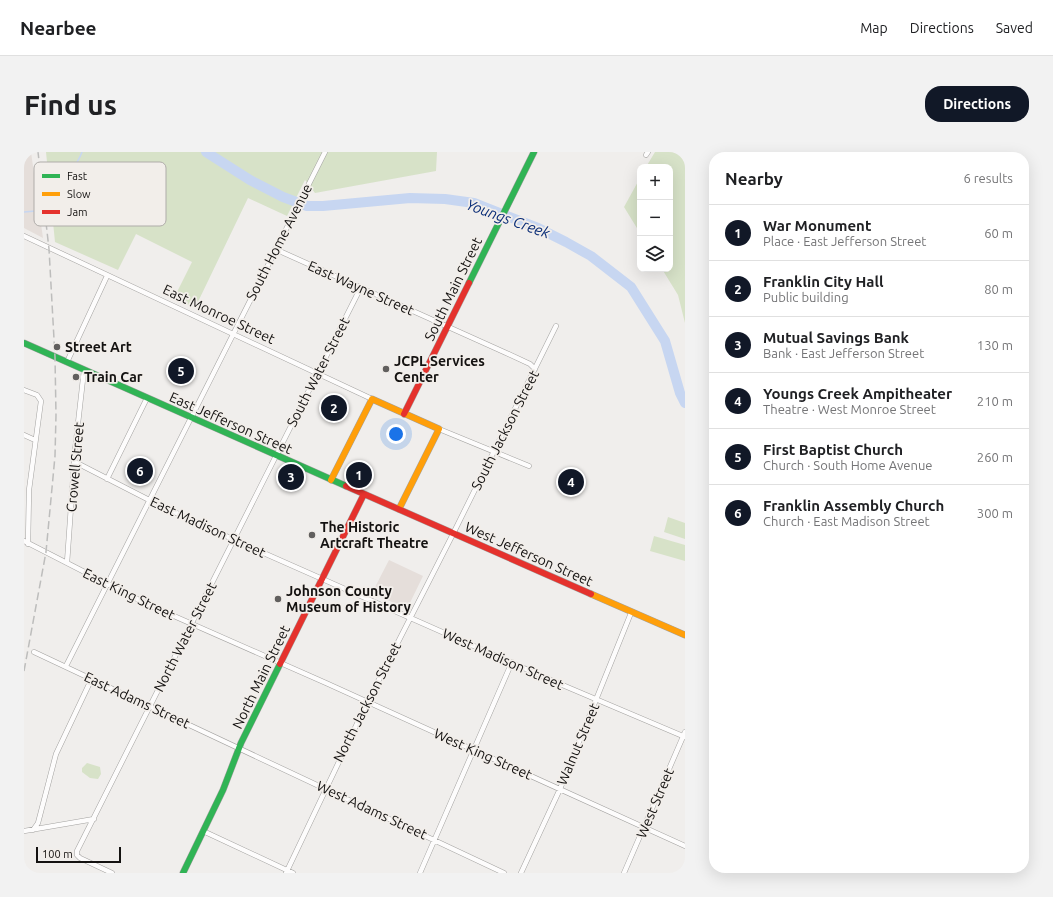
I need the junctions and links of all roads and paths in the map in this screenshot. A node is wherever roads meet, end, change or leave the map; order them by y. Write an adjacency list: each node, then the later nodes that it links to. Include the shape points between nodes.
1 (325, 152): 4 (street, South Home Avenue)
2 (534, 152): 8 (street, South Main Street)
3 (24, 236): 5 (street, East Monroe Street)
4 (275, 249): 6 (street, East Wayne Street); 9 (street, South Home Avenue)
5 (107, 276): 9 (street, East Monroe Street); 11 (street)
6 (360, 288): 8 (street, East Wayne Street); 14 (street, South Water Street)
7 (556, 326): 12 (street, South Jackson Street)
8 (448, 327): 12 (street, East Wayne Street, via 530,364); 18 (street, South Main Street)
9 (234, 334): 14 (street, East Monroe Street); 19 (street, South Home Avenue)
10 (24, 343): 11 (street, East Jefferson Street)
11 (67, 362): 13 (street, East Jefferson Street)
12 (535, 369): 23 (street, South Jackson Street)
13 (84, 370): 16 (street, East Jefferson Street); 25 (street, Crowell Street)
14 (318, 373): 17 (street, East Monroe Street); 24 (street, South Water Street)
15 (24, 390): 22 (street, via 41,398)
16 (147, 398): 19 (street, East Jefferson Street); 27 (street)
17 (372, 399): 18 (street, East Monroe Street); 28 (street)
18 (404, 414): 20 (street, East Monroe Street)
19 (190, 418): 24 (street, East Jefferson Street); 30 (street, South Home Avenue)
20 (439, 429): 23 (street); 31 (street)
21 (24, 435): 22 (street)
22 (35, 440): 34 (street)
23 (494, 451): 26 (street); 32 (street, South Jackson Street)
24 (276, 456): 28 (street, East Jefferson Street); 33 (street, North Water Street)
25 (74, 462): 27 (street, East Madison Street); 35 (street, Crowell Street)
26 (529, 466)
27 (107, 478): 30 (street, East Madison Street)
28 (331, 480): 29 (street, East Jefferson Street)
29 (364, 494): 31 (street, West Jefferson Street); 36 (street, North Main Street)
30 (149, 500): 33 (street, East Madison Street); 37 (street, South Home Avenue)
31 (399, 509): 32 (street, West Jefferson Street)
32 (453, 534): 38 (street, West Jefferson Street); 39 (street, North Jackson Street)
33 (234, 540): 36 (street, East Madison Street); 40 (street, North Water Street)
34 (26, 543): 35 (street, East King Street)
35 (67, 563): 37 (street, East King Street)
36 (322, 579): 39 (street, West Madison Street); 44 (street, North Main Street)
37 (107, 584): 40 (street, East King Street); 45 (street, South Home Avenue)
38 (631, 613): 41 (street, West Jefferson Street); 47 (street, Walnut Street)
39 (410, 618): 43 (street, West Madison Street); 48 (street, North Jackson Street)
40 (192, 625): 44 (street, East King Street); 49 (street, North Water Street)
41 (685, 635)
42 (34, 652): 45 (street, East Adams Street)
43 (512, 662): 47 (street, West Madison Street); 52 (street)
44 (280, 663): 48 (street, West King Street); 51 (street, North Main Street)
45 (66, 666): 46 (street, East Adams Street)
46 (92, 678): 49 (street, East Adams Street); 57 (street, via 56,754 38,823)
47 (597, 699): 50 (street, West Madison Street); 54 (street, Walnut Street)
48 (368, 702): 52 (street, West King Street); 53 (street, North Jackson Street)
49 (150, 706): 51 (street, East Adams Street); 55 (street, North Water Street)
50 (684, 735): 56 (street, West Street)
51 (240, 748): 53 (street, West Adams Street); 59 (street, North Main Street)
52 (474, 751): 54 (street, West King Street); 60 (street)
53 (325, 788): 60 (street, West Adams Street); 62 (street, North Jackson Street)
54 (560, 789): 56 (street, West King Street); 68 (street, Walnut Street)
55 (94, 819): 57 (street); 63 (street, North Water Street, via 77,855)
56 (645, 828): 61 (street, West King Street); 69 (street, West Street)
57 (33, 830): 58 (street)
58 (24, 831)
59 (203, 831): 62 (street); 64 (street, North Main Street)
60 (435, 840): 66 (street); 67 (street, West Adams Street)
61 (685, 846)
62 (286, 872): 65 (street)
63 (112, 873)
64 (183, 873)
65 (292, 873)
66 (420, 873)
67 (504, 873)
68 (522, 873)
69 (624, 873)

